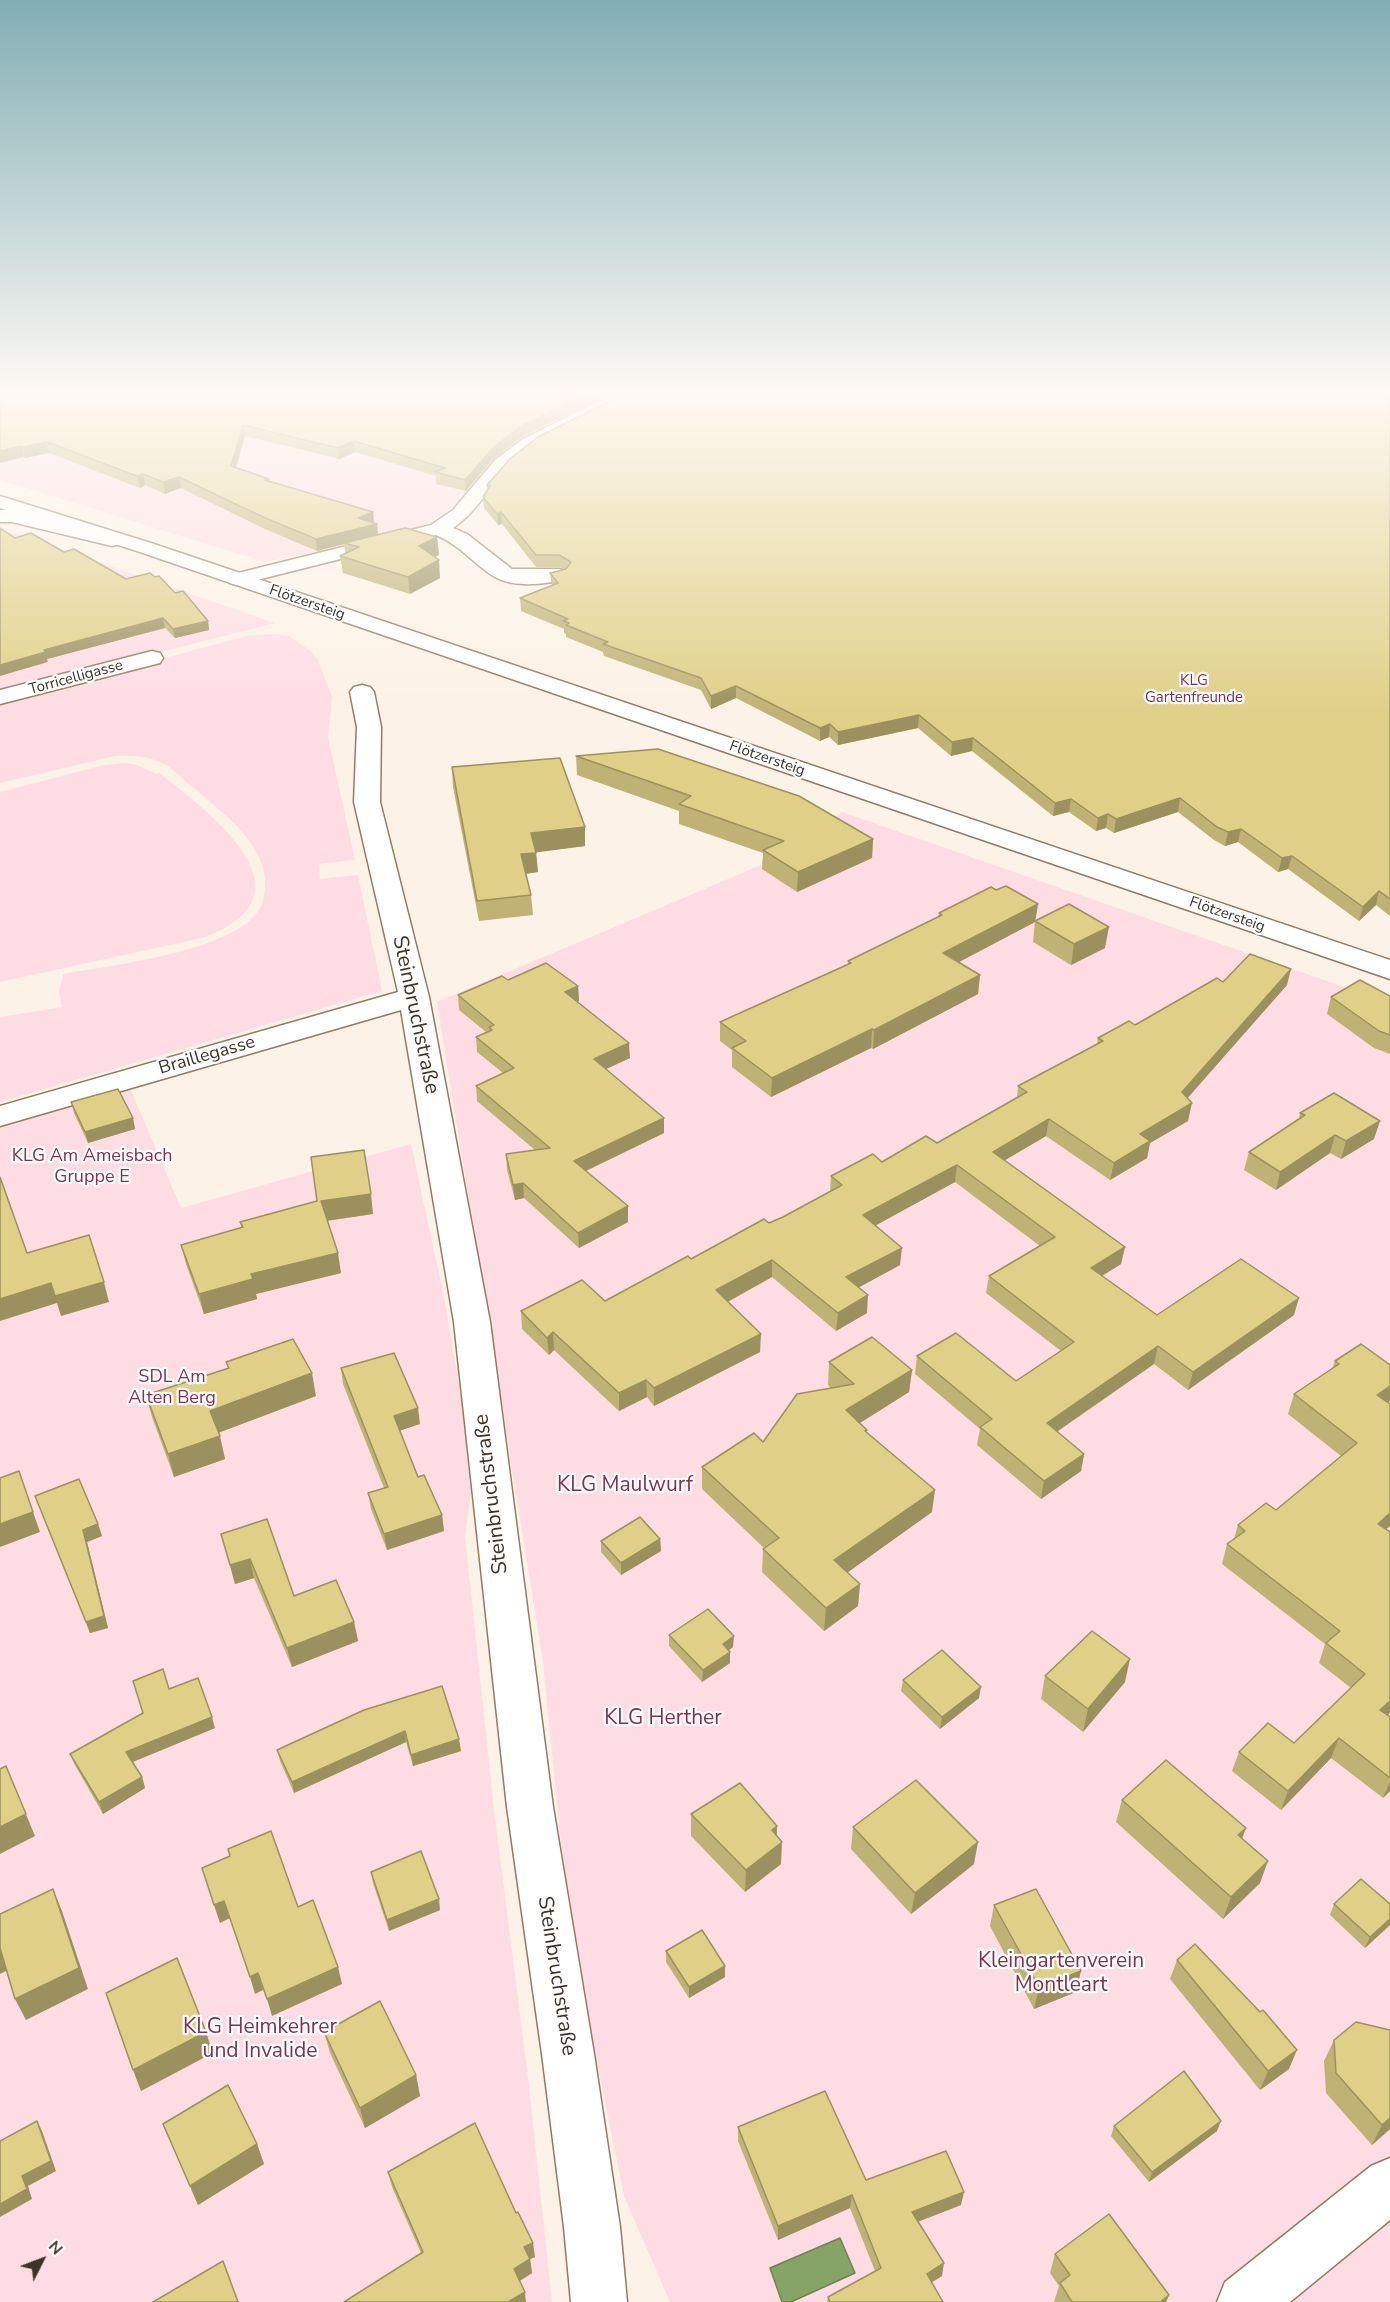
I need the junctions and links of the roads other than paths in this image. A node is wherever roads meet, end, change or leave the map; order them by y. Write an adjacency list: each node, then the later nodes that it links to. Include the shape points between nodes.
1 (471, 501): 4 (street)
2 (0, 502): 5 (street, Flötzersteig)
3 (0, 516): 5 (street, Flötzersteig)
4 (438, 529): 6 (street, via 460,538 505,574); 7 (street)
5 (144, 547): 7 (street, Flötzersteig)
6 (559, 575)
7 (237, 579): 11 (street, Flötzersteig)
8 (152, 658): 10 (street, Torricelligasse)
9 (362, 692): 12 (street, Steinbruchstraße, via 369,727 368,802)
10 (0, 697)
11 (1390, 970)
12 (414, 997): 13 (street, Braillegasse); 15 (street, Steinbruchstraße, via 472,1322 530,1807 568,2054)
13 (0, 1116)
14 (1390, 2185): 16 (street)
15 (599, 2302)
16 (1245, 2302)

